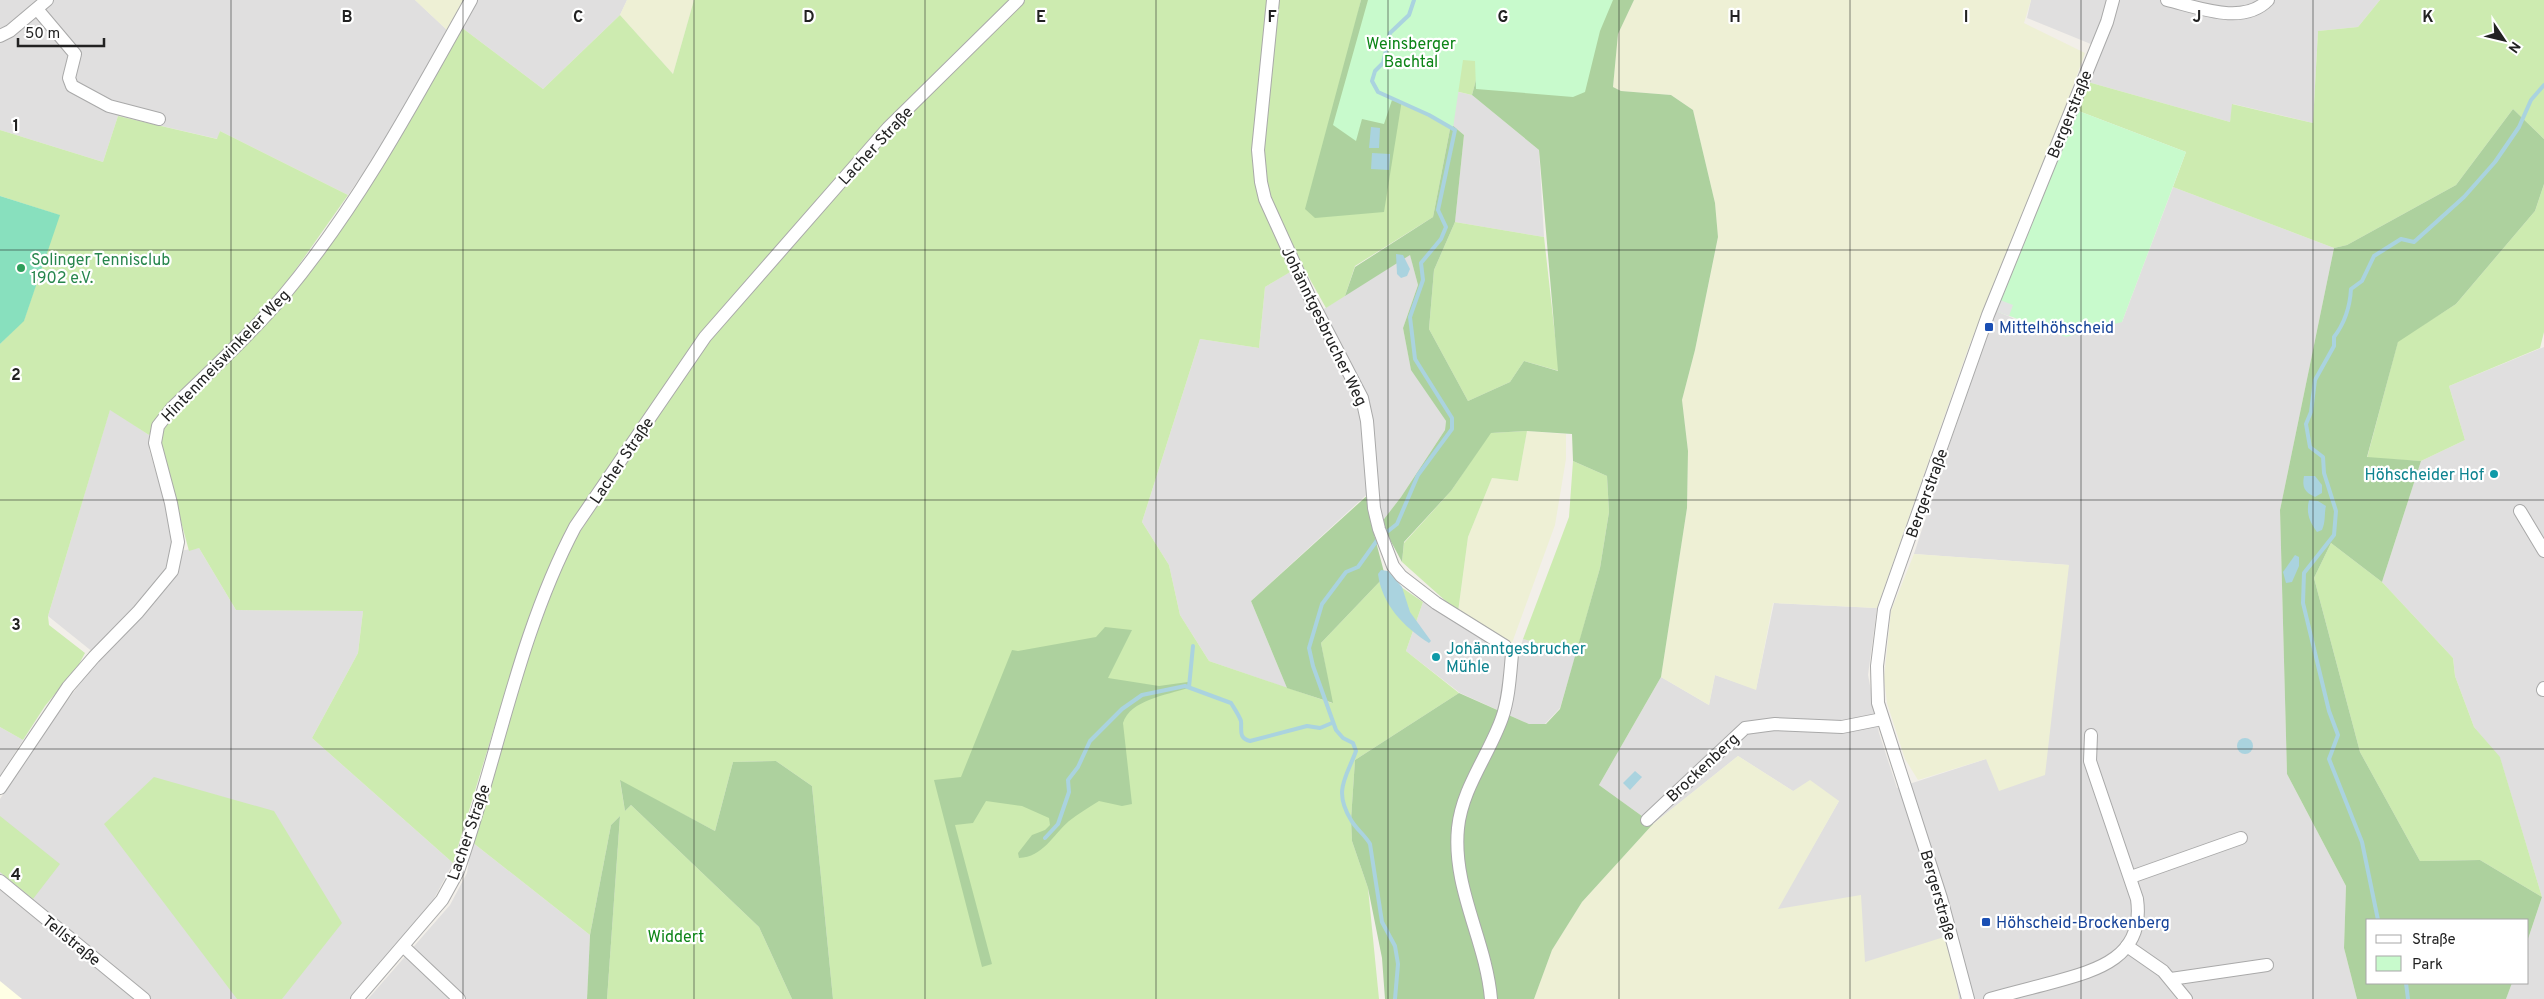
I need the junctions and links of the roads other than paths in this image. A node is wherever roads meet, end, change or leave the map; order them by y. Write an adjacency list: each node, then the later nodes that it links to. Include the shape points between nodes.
1 (47, 0): 8 (street)
2 (471, 0): 15 (street, Hintenmeiswinkeler Weg, via 399,132 308,264 272,308 158,426 155,448 178,542 172,571 58,701)
3 (1018, 0): 21 (street, Lacher Straße, via 888,128 705,337 575,527 516,671 458,871 442,900)
4 (1273, 0): 27 (street, Johänntgesbrucher Weg, via 1258,150 1261,182 1267,204 1310,296 1362,398 1378,529 1393,566 1408,582 1505,646 1512,654 1502,717 1465,799 1458,829 1460,877 1483,954)
5 (2113, 0): 13 (street, Bergerstraße, via 1988,315 1884,609 1876,666)
6 (2166, 0): 7 (street, via 2240,13 2253,11)
7 (2268, 0)
8 (37, 9): 9 (street); 10 (street, via 75,54 69,78 72,86 109,106)
9 (0, 36)
10 (159, 119)
11 (2520, 511): 12 (street)
12 (2544, 551)
13 (1882, 720): 16 (street, Brockenberg, via 1842,727 1775,724 1745,728); 28 (street, Bergerstraße, via 1941,898)
14 (2091, 735): 18 (street, via 2090,761)
15 (0, 788)
16 (1647, 820)
17 (2242, 838): 18 (street)
18 (2131, 877): 20 (street, via 2138,911)
19 (1, 886): 24 (street, Tellstraße)
20 (2127, 946): 23 (street); 29 (street, via 2098,969)
21 (404, 947): 25 (street, Lacher Straße); 26 (street)
22 (2267, 965): 23 (street)
23 (2171, 979): 30 (street)
24 (144, 999)
25 (357, 999)
26 (459, 999)
27 (1491, 999)
28 (1968, 999)
29 (1990, 999)
30 (2186, 999)

